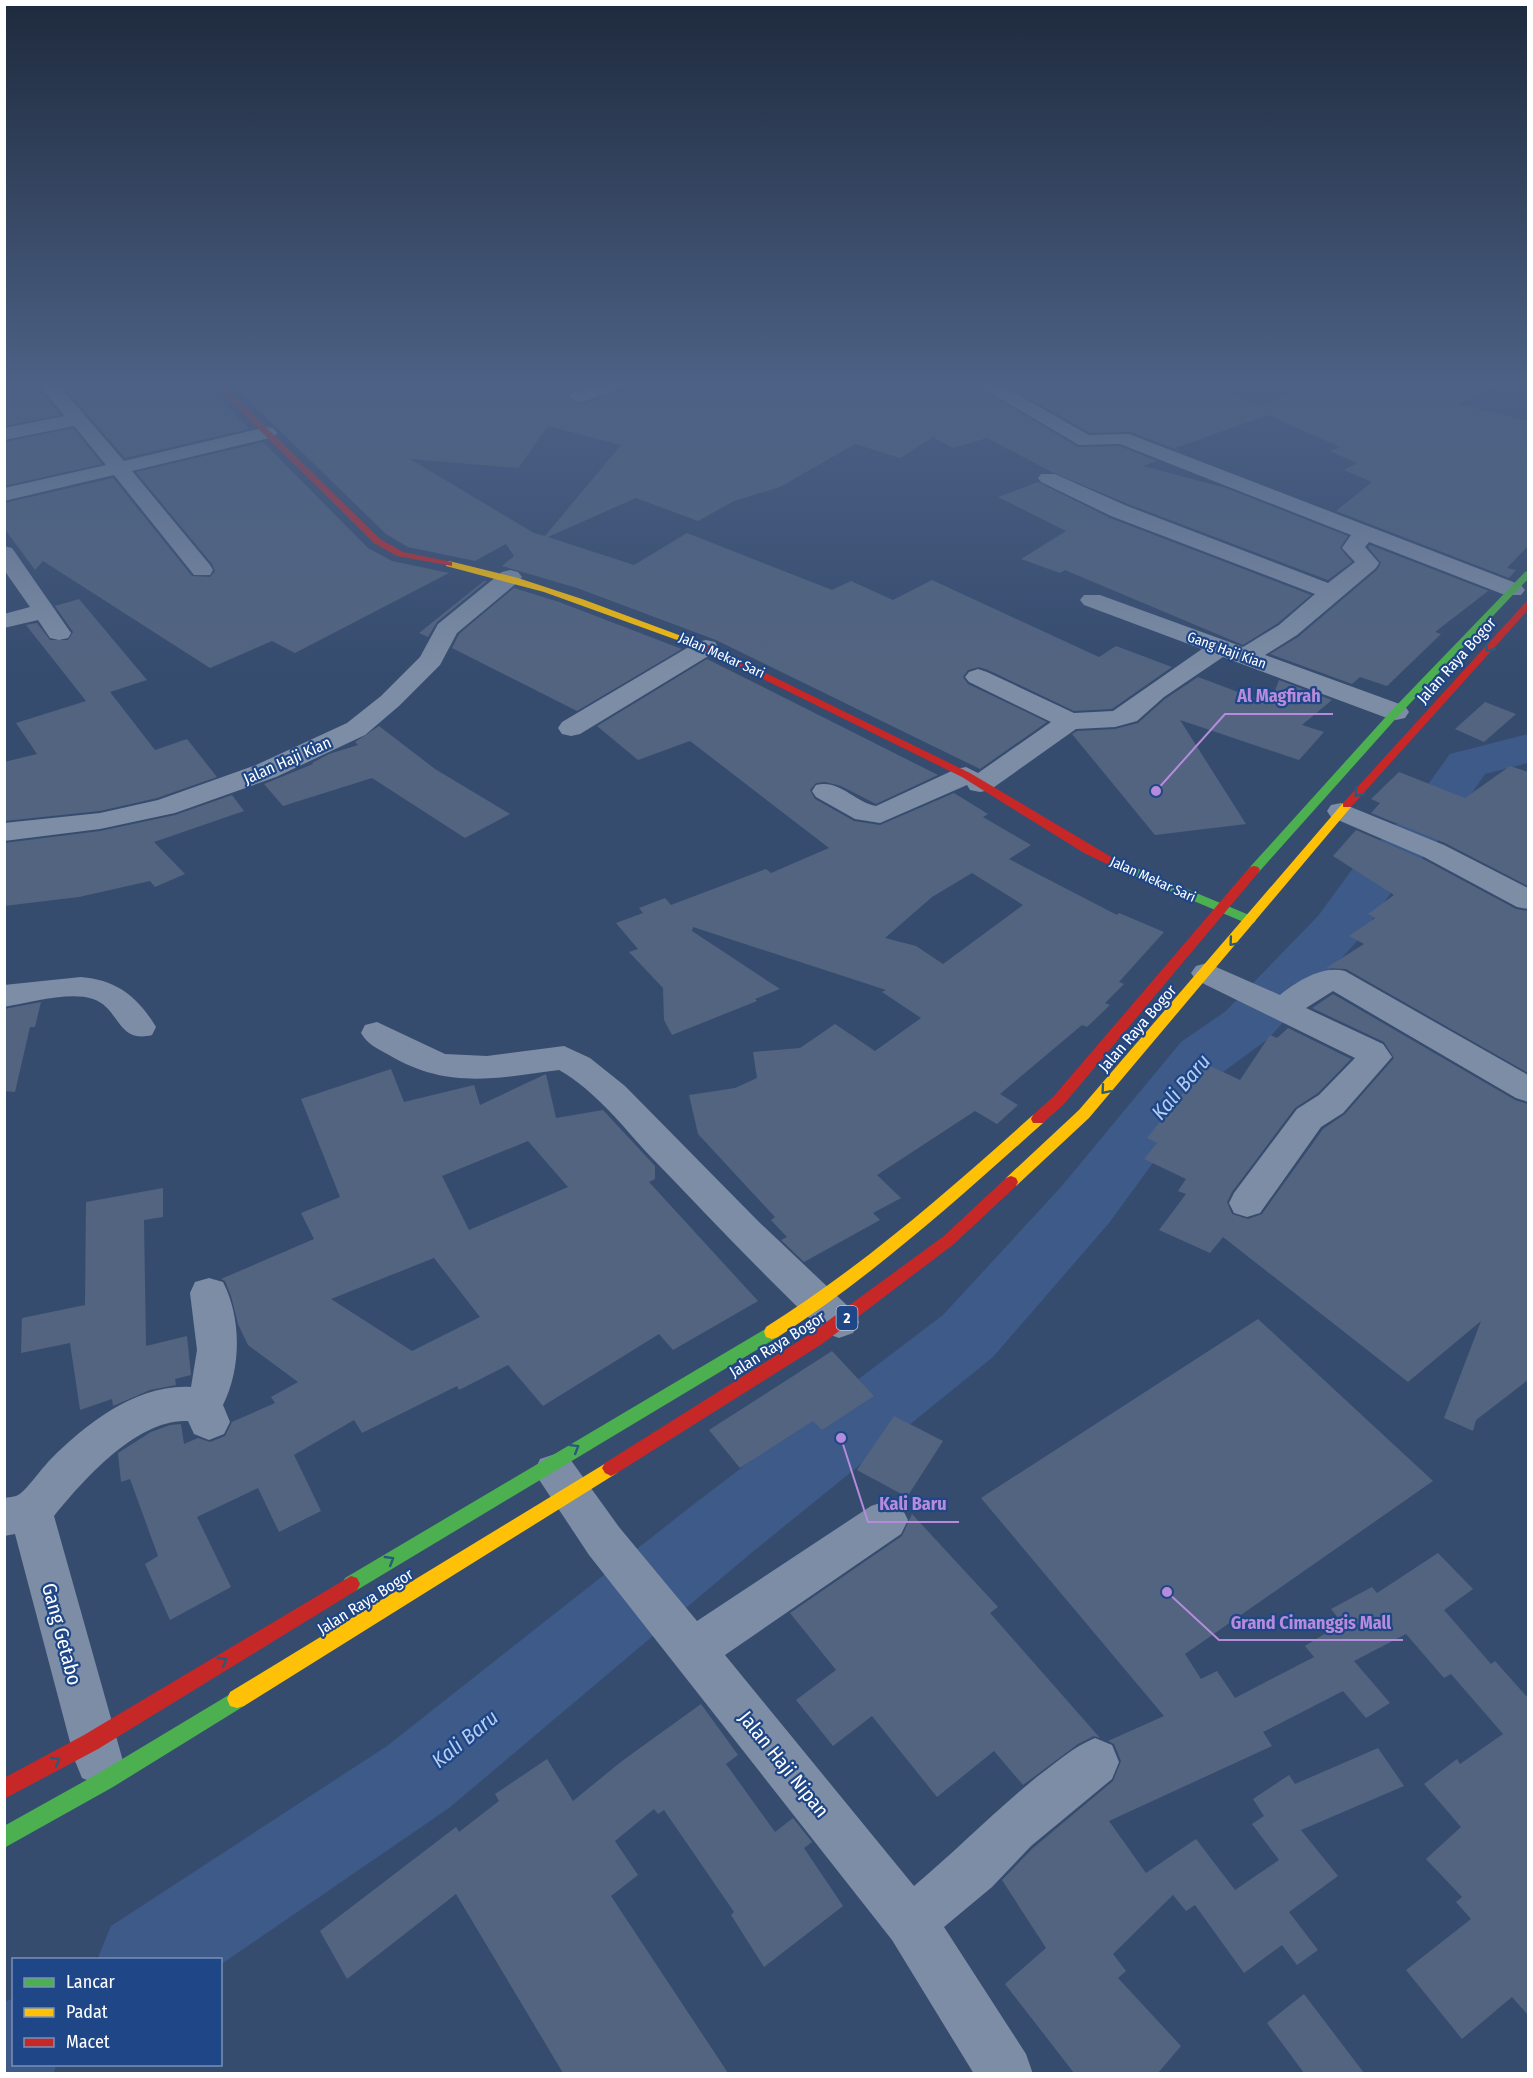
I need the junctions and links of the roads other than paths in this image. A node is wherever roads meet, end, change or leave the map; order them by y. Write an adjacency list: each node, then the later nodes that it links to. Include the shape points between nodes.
1 (72, 479): 6 (street)
2 (128, 479): 9 (street)
3 (314, 479): 10 (main road, Jalan Mekar Sari, via 377,541 400,555)
4 (1050, 479): 12 (street, via 1119,511)
5 (1227, 479): 7 (street)
6 (4, 495)
7 (1364, 532): 11 (street); 12 (street, via 1353,548 1368,563)
8 (6, 557): 14 (street)
9 (202, 570)
10 (510, 577): 17 (main road, Jalan Mekar Sari); 28 (street, Jalan Haji Kian, via 447,629 431,660 356,729 266,771 165,807 90,822)
11 (1523, 590): 21 (main road, Jalan Raya Bogor / 2); 26 (main road, Jalan Raya Bogor / 2, one-way to 26)
12 (1330, 592): 19 (street, via 1288,630)
13 (1092, 600): 18 (street, Gang Haji Kian)
14 (44, 611): 15 (street); 16 (street)
15 (4, 621)
16 (59, 633)
17 (706, 647): 23 (street); 24 (main road, Jalan Mekar Sari)
18 (1220, 648): 19 (street, Gang Haji Kian); 22 (street, via 1128,715)
19 (1245, 657): 21 (street, Gang Haji Kian)
20 (978, 677): 22 (street)
21 (1396, 712): 27 (main road, Jalan Raya Bogor / 2)
22 (1070, 721): 24 (street)
23 (571, 728)
24 (973, 780): 25 (street, via 880,815 865,813); 31 (main road, Jalan Mekar Sari, via 1088,850)
25 (826, 791)
26 (1341, 811): 29 (main road, Jalan Raya Bogor / 2); 30 (street, via 1434,851)
27 (1290, 827): 29 (main road); 31 (main road, Jalan Raya Bogor / 2)
28 (4, 832)
29 (1318, 838): 32 (main road, Jalan Raya Bogor / 2)
30 (1528, 900)
31 (1222, 909): 32 (main road, Jalan Mekar Sari); 41 (main road, Jalan Raya Bogor / 2, via 1059,1100)
32 (1250, 920): 33 (main road, Jalan Raya Bogor / 2, one-way to 33)
33 (1207, 973): 35 (street); 41 (main road, Jalan Raya Bogor / 2, one-way to 41, via 1084,1114 949,1240)
34 (4, 996): 36 (street, via 73,988 102,991 123,1006)
35 (1283, 1009): 38 (street, via 1303,993 1334,978); 39 (street, via 1371,1052 1375,1058 1331,1104 1309,1118)
36 (140, 1027)
37 (377, 1033): 41 (street, via 414,1055 443,1066 465,1068 564,1058 578,1065 597,1078)
38 (1528, 1090)
39 (1247, 1203)
40 (209, 1293): 43 (street, via 219,1358 205,1413 186,1401 122,1424)
41 (829, 1313): 42 (main road, Jalan Raya Bogor / 2, one-way to 41); 42 (main road, Jalan Raya Bogor / 2)
42 (559, 1479): 45 (street, Jalan Haji Nipan); 46 (main road, Jalan Raya Bogor / 2, one-way to 42); 46 (main road, Jalan Raya Bogor / 2)
43 (18, 1515): 46 (street, Gang Getabo)
44 (886, 1520): 45 (street)
45 (685, 1640): 50 (street, Jalan Haji Nipan)
46 (98, 1761): 48 (main road, Jalan Raya Bogor / 2, one-way to 46); 49 (main road, Jalan Raya Bogor / 2)
47 (1095, 1762): 50 (street, via 1013,1828 974,1869)
48 (4, 1789)
49 (4, 1838)
50 (910, 1922): 51 (street, Jalan Haji Nipan)
51 (1005, 2073)

